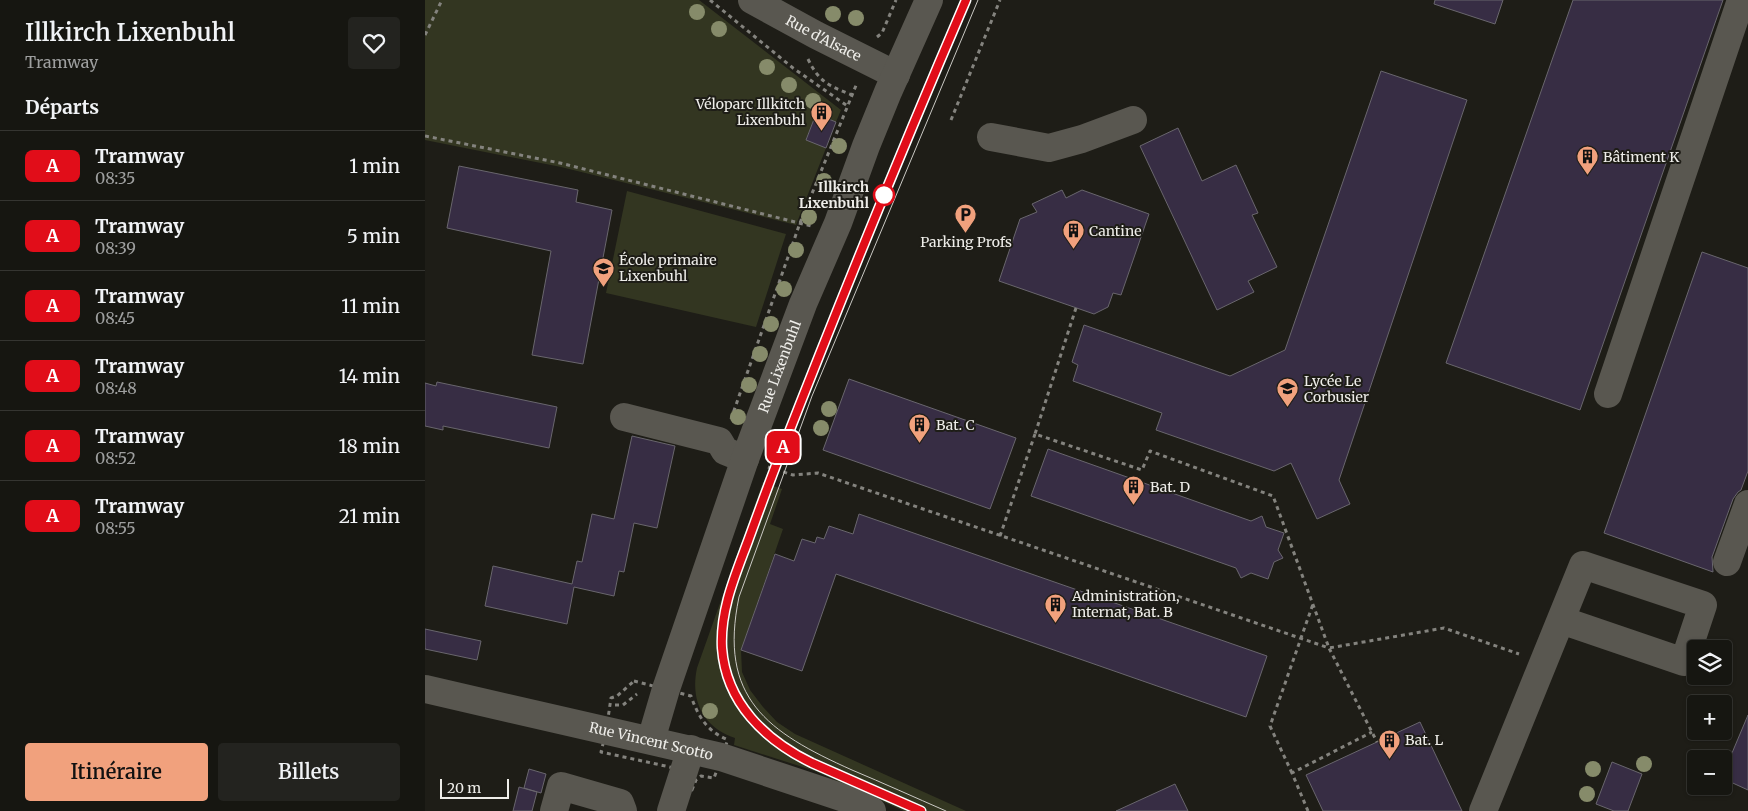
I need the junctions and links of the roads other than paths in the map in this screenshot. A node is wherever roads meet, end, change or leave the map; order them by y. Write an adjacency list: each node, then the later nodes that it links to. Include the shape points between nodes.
1 (752, 0): 4 (street, Rue d'Alsace)
2 (929, 0): 4 (street, Rue Lixenbuhl)
3 (1741, 0): 7 (street)
4 (896, 75): 9 (street, Rue Lixenbuhl, via 803,304)
5 (1133, 120): 6 (street, via 1049,148)
6 (991, 137)
7 (1608, 394)
8 (624, 417): 9 (street, via 719,441 725,451)
9 (745, 459): 14 (street, Rue Lixenbuhl)
10 (1748, 504): 11 (street)
11 (1727, 562)
12 (1561, 620): 12 (street, via 1583,565 1703,605 1684,662); 20 (street)
13 (425, 689): 14 (street, Rue Vincent Scotto)
14 (651, 740): 15 (street, Rue Vincent Scotto)
15 (691, 749): 18 (street); 19 (street, Rue Vincent Scotto, via 844,798)
16 (554, 811): 17 (street, via 561,786 620,803)
17 (623, 811)
18 (671, 811)
19 (872, 811)
20 (1483, 811)

